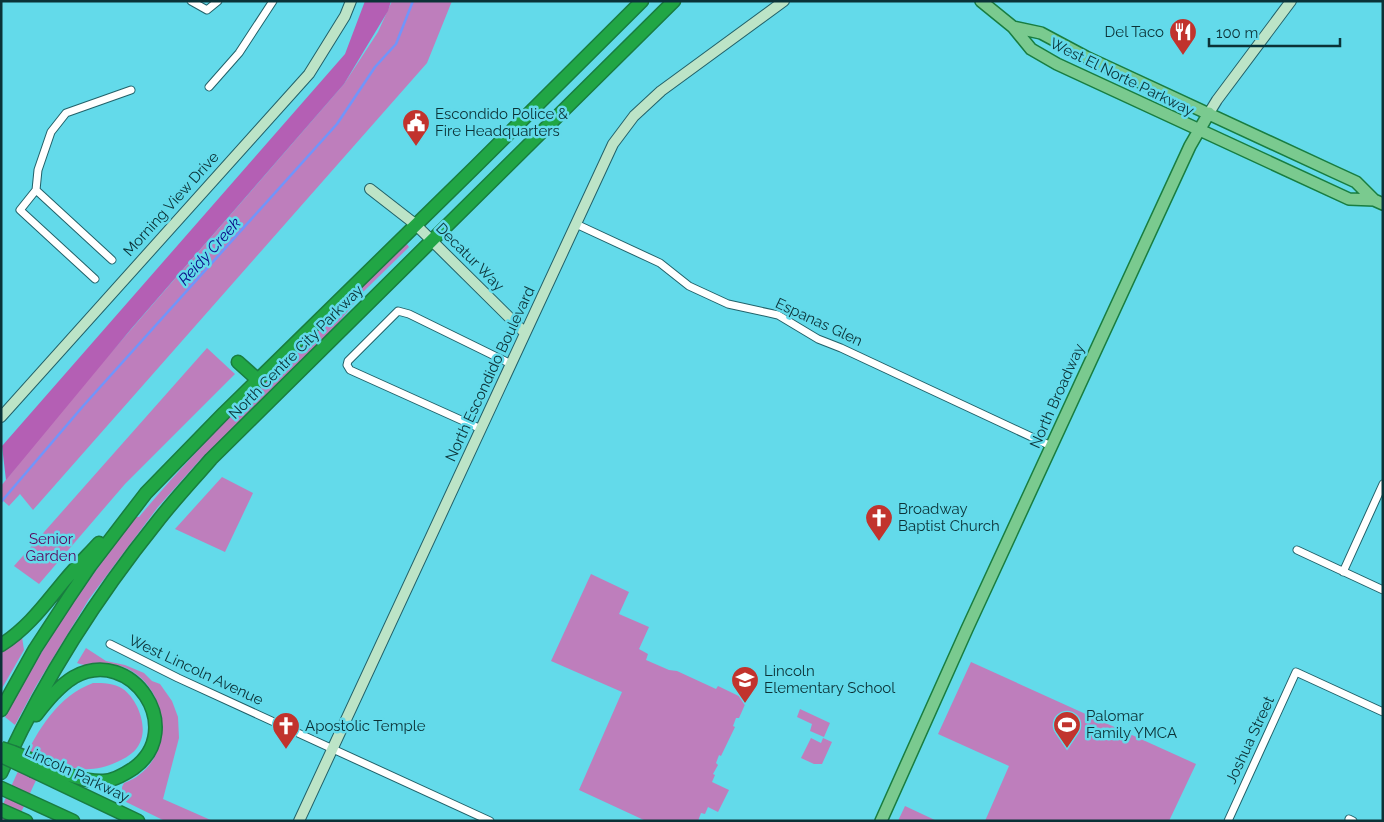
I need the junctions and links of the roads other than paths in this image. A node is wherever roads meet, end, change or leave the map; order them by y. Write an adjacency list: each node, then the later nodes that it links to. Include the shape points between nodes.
1 (191, 1): 2 (street, via 207,10)
2 (218, 1)
3 (273, 1): 11 (street, via 239,53)
4 (351, 1): 27 (street, Morning View Drive, via 309,74)
5 (642, 1): 18 (highway, North Centre City Parkway)
6 (674, 1): 20 (highway, North Centre City Parkway)
7 (784, 1): 19 (street, North Escondido Boulevard, via 661,91 634,116 613,144)
8 (981, 1): 10 (main road, West El Norte Parkway)
9 (1291, 1): 13 (street, North Broadway)
10 (1013, 26): 13 (main road, West El Norte Parkway, via 1041,33); 14 (main road, West El Norte Parkway, via 1031,50)
11 (209, 87)
12 (132, 90): 16 (street, via 66,113 51,132 38,170)
13 (1209, 113): 14 (main road, North Broadway); 17 (main road, West El Norte Parkway, via 1356,182)
14 (1199, 130): 17 (main road, West El Norte Parkway, via 1349,199); 29 (main road, North Broadway)
15 (370, 189): 18 (street, Decatur Way)
16 (36, 190): 21 (street); 22 (street, via 20,210)
17 (1378, 202)
18 (416, 224): 20 (street, Decatur Way); 26 (highway, North Centre City Parkway)
19 (576, 224): 23 (street, North Escondido Boulevard); 29 (street, Espanas Glen, via 660,263 689,286 728,304 778,315 818,339)
20 (432, 240): 23 (street, Decatur Way); 39 (highway, North Centre City Parkway, via 211,459 157,521 98,600)
21 (112, 260)
22 (96, 279)
23 (525, 333): 25 (street, North Escondido Boulevard)
24 (238, 362): 26 (highway)
25 (511, 364): 28 (street, North Escondido Boulevard); 28 (street, via 398,311 348,361 350,370)
26 (258, 380): 31 (highway, North Centre City Parkway)
27 (1, 418)
28 (481, 429): 41 (street, North Escondido Boulevard)
29 (1051, 446): 52 (main road, North Broadway)
30 (1383, 484): 33 (street)
31 (146, 493): 36 (highway, via 27,625); 37 (highway, North Centre City Parkway, via 69,597)
32 (1296, 550): 33 (street)
33 (1343, 572): 34 (street)
34 (1383, 590)
35 (110, 644): 41 (street, West Lincoln Avenue)
36 (1, 645)
37 (1, 710)
38 (1383, 712): 53 (street, Joshua Street, via 1296,672)
39 (18, 736): 43 (highway, via 64,684 88,672 107,670 120,674 136,683 149,700 155,720 154,739 150,751 129,771 104,781); 44 (highway, North Centre City Parkway)
40 (1, 748): 43 (highway, bridge)
41 (332, 750): 50 (street, North Escondido Boulevard); 51 (street, West Lincoln Avenue)
42 (1, 756): 43 (highway, Lincoln Parkway, bridge)
43 (35, 767): 49 (highway, Lincoln Parkway)
44 (1, 773)
45 (1, 788): 48 (highway)
46 (7, 812): 47 (highway)
47 (26, 821)
48 (73, 821)
49 (138, 821)
50 (299, 821)
51 (490, 821)
52 (882, 821)
53 (1228, 821)

